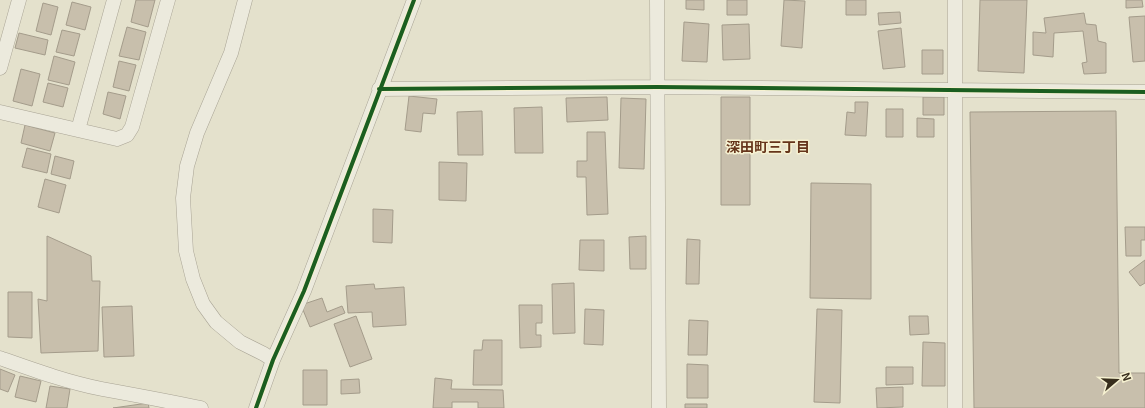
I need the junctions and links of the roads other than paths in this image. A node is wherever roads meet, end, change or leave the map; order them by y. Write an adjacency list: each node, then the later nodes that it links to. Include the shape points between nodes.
1 (19, 0): 8 (street)
2 (114, 0): 14 (street)
3 (168, 0): 14 (street, via 132,127 127,135 117,139)
4 (245, 0): 16 (street, via 231,53 197,133 187,166 183,198 186,251 203,304 216,322 240,342)
5 (414, 0): 10 (street)
6 (657, 0): 9 (street)
7 (955, 0): 11 (street)
8 (0, 68)
9 (657, 87): 10 (street); 11 (street); 19 (street)
10 (379, 89): 16 (street, via 304,291)
11 (956, 91): 12 (street); 20 (street)
12 (1145, 92)
13 (0, 112): 14 (street)
14 (78, 130)
15 (0, 358): 17 (street, via 53,377)
16 (273, 360): 18 (street)
17 (201, 408)
18 (256, 408)
19 (659, 408)
20 (955, 408)

